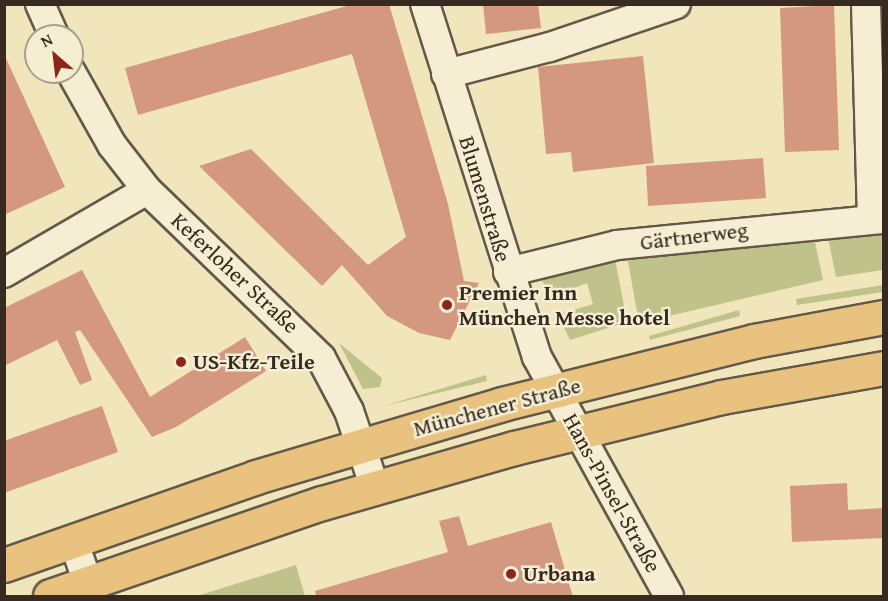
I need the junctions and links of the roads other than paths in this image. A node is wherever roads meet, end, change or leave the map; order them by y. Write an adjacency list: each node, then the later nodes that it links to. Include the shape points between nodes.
1 (40, 4): 5 (street)
2 (424, 4): 6 (street, Blumenstraße)
3 (676, 4): 6 (street, via 550,47)
4 (866, 4): 9 (street)
5 (49, 24)
6 (446, 74): 10 (street, Blumenstraße)
7 (77, 84): 8 (street, Keferloher Straße, via 112,146)
8 (147, 190): 11 (street); 16 (street, Keferloher Straße, via 309,344 349,411)
9 (878, 219): 10 (street, Gärtnerweg, via 617,245)
10 (508, 272): 14 (street, Blumenstraße, via 526,332)
11 (4, 273)
12 (884, 317): 14 (main road, Münchener Straße, via 754,341)
13 (884, 368): 15 (main road, Münchener Straße, via 721,397)
14 (555, 390): 15 (street, Hans-Pinsel-Straße); 16 (main road, Münchener Straße)
15 (577, 432): 17 (main road, Münchener Straße); 22 (street, Hans-Pinsel-Straße)
16 (361, 444): 17 (street, Keferloher Straße); 18 (main road, Münchener Straße)
17 (375, 488): 20 (main road, Münchener Straße)
18 (73, 540): 19 (main road, Münchener Straße); 20 (street)
19 (4, 565)
20 (88, 583): 21 (main road, Münchener Straße)
21 (50, 597)
22 (669, 597)

